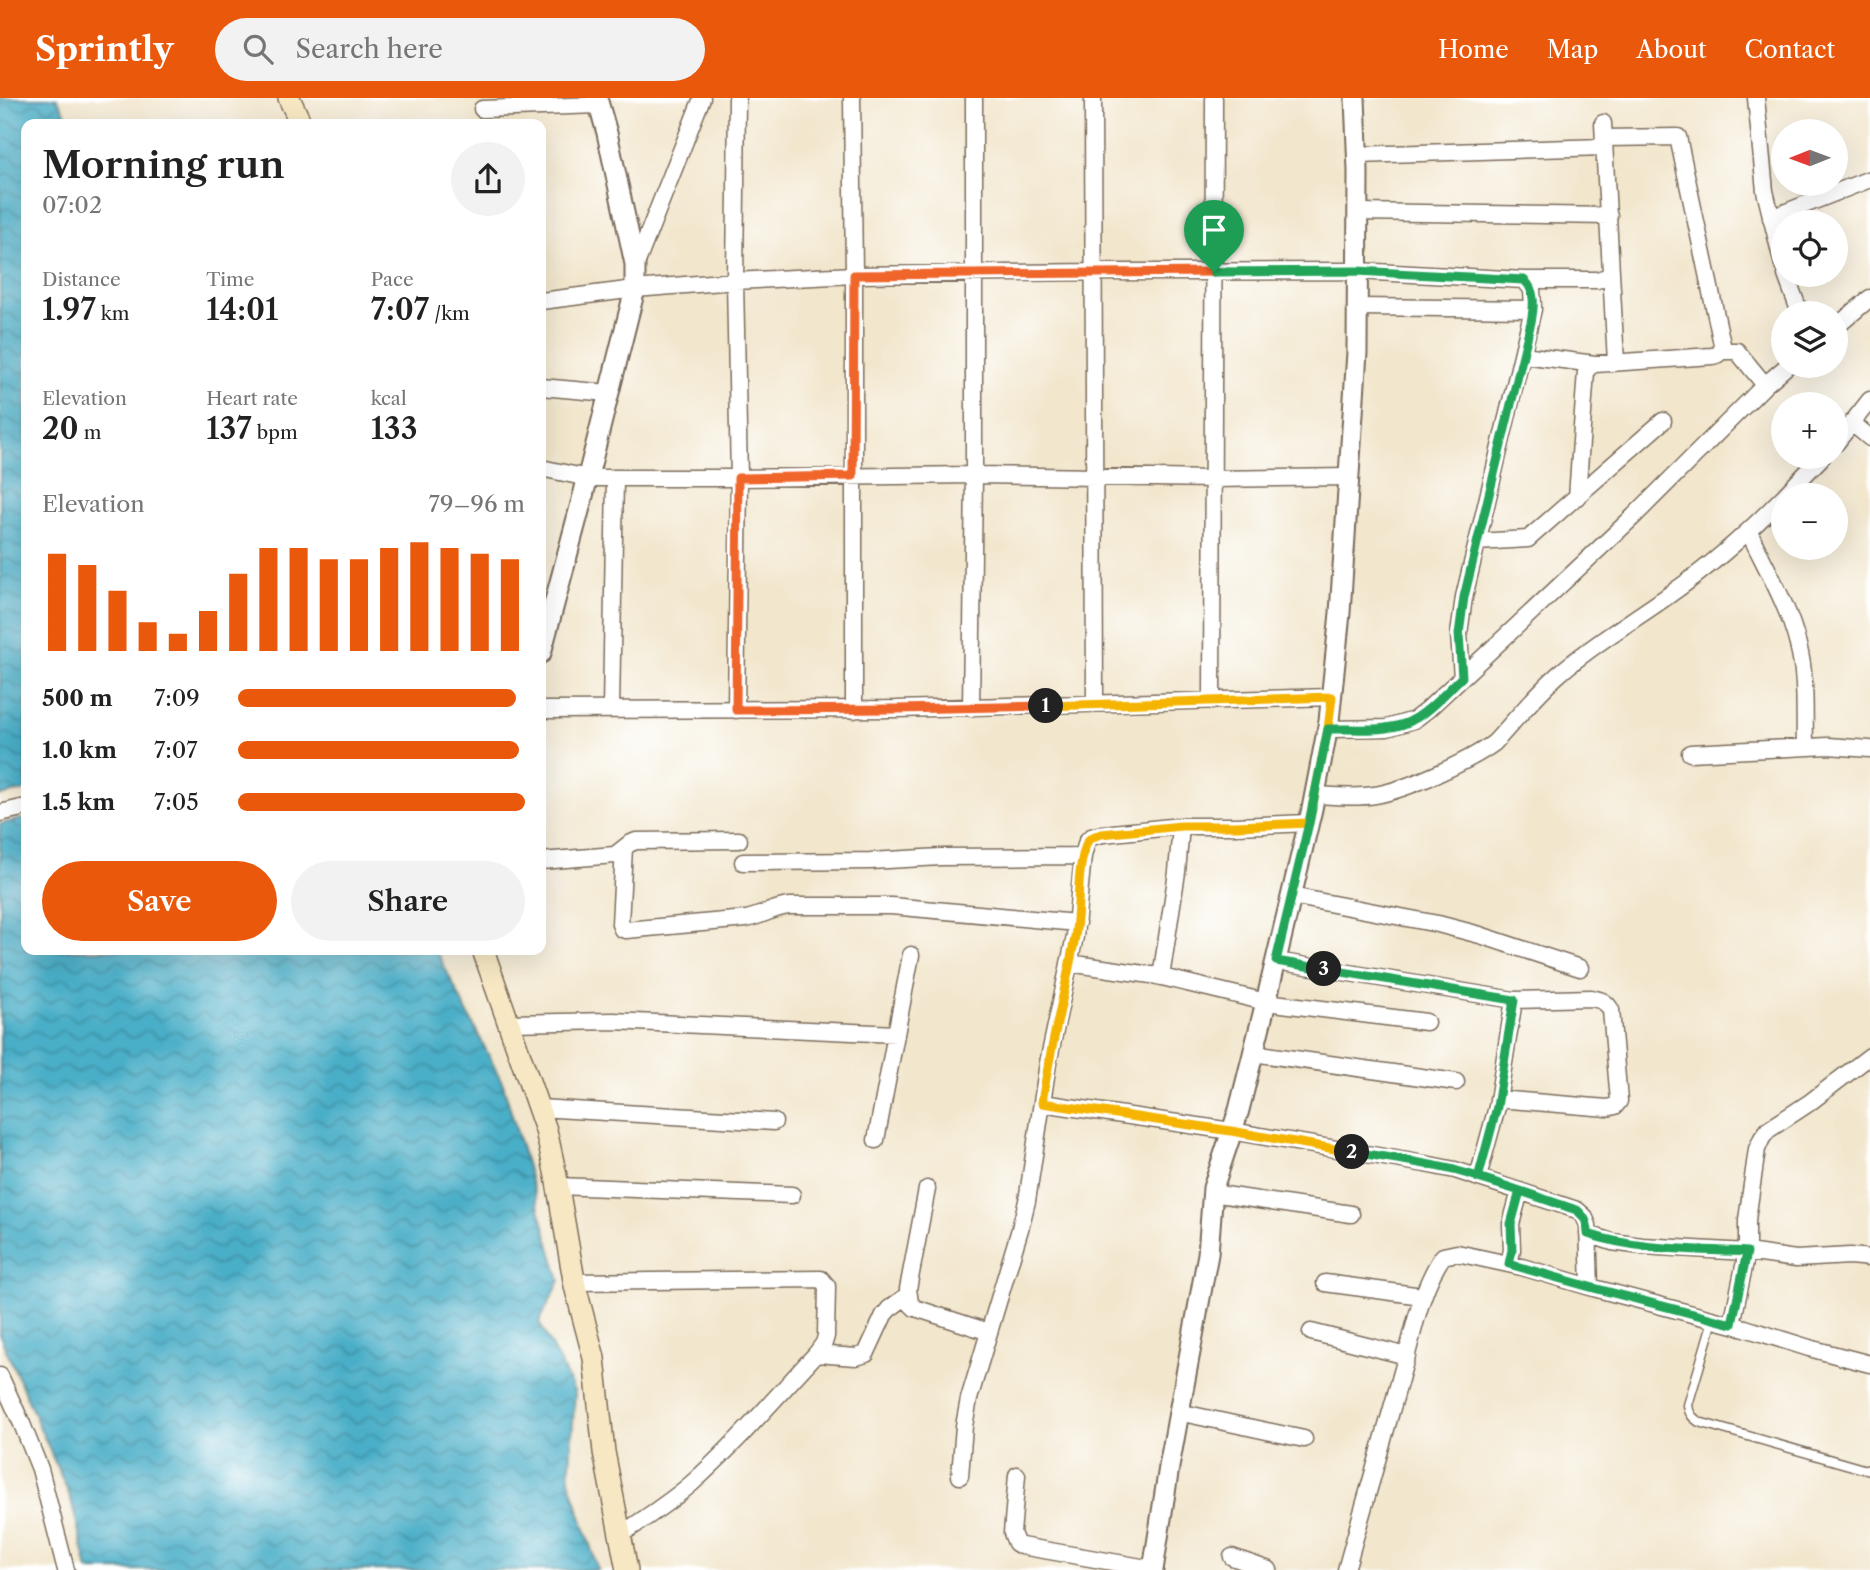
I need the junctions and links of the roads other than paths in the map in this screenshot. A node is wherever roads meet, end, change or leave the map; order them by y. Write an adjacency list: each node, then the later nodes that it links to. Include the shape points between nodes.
1 (290, 98): 12 (main road)
2 (702, 98): 20 (street)
3 (737, 98): 28 (street)
4 (852, 98): 26 (street)
5 (974, 98): 25 (street)
6 (1093, 98): 22 (street)
7 (1214, 98): 23 (street)
8 (1355, 98): 14 (street)
9 (1756, 98): 19 (street)
10 (598, 102): 11 (street); 20 (street)
11 (482, 109)
12 (299, 119)
13 (1604, 136): 14 (street); 18 (street); 35 (street, via 1678,137)
14 (1357, 155): 17 (street)
15 (1870, 179): 16 (street)
16 (1791, 210)
17 (1358, 212): 18 (street); 21 (street)
18 (1609, 216): 24 (street)
19 (1771, 218)
20 (635, 267): 29 (street)
21 (1357, 271): 23 (street); 27 (street); 32 (street)
22 (1095, 272): 23 (street); 25 (street); 56 (street)
23 (1214, 272): 57 (street)
24 (1611, 272): 27 (street, via 1597,280); 37 (street)
25 (974, 273): 26 (street); 50 (street)
26 (854, 275): 28 (street); 51 (street)
27 (1524, 280): 33 (street, via 1532,289)
28 (735, 281): 29 (street); 55 (street)
29 (635, 289): 31 (street); 42 (street)
30 (1870, 299): 34 (street)
31 (546, 300)
32 (1357, 307): 33 (street); 52 (street)
33 (1534, 309): 36 (street)
34 (1848, 317)
35 (1722, 351): 37 (street, via 1712,356); 40 (street, via 1737,351)
36 (1523, 355): 38 (street); 62 (street)
37 (1616, 362): 38 (street)
38 (1595, 364): 59 (street, via 1586,371)
39 (1773, 378): 40 (street)
40 (1765, 385): 64 (street)
41 (546, 387): 42 (street)
42 (609, 393): 53 (street)
43 (1870, 400): 45 (street)
44 (1662, 421): 59 (street)
45 (1852, 423): 46 (street); 47 (street)
46 (1848, 428)
47 (1870, 438)
48 (546, 469): 53 (street)
49 (1810, 469): 58 (street)
50 (974, 475): 51 (street); 56 (street); 68 (street)
51 (853, 476): 55 (street); 72 (street)
52 (1349, 477): 57 (street); 65 (street)
53 (588, 478): 54 (street); 63 (street)
54 (615, 478): 55 (street); 70 (street)
55 (738, 478): 71 (street)
56 (1095, 478): 57 (street); 67 (street)
57 (1213, 479): 66 (street)
58 (1797, 483)
59 (1577, 497): 62 (street, via 1528,539)
60 (1771, 509): 61 (street)
61 (1749, 531): 74 (street, via 1799,646); 77 (street, via 1562,672 1485,750 1398,790 1358,797)
62 (1477, 542): 64 (street, via 1459,634)
63 (546, 634)
64 (1462, 677): 73 (street, via 1414,720 1387,728)
65 (1332, 697): 66 (street); 73 (street)
66 (1212, 701): 67 (street)
67 (1096, 704): 68 (street)
68 (971, 708): 72 (street)
69 (546, 710): 70 (street)
70 (611, 710): 71 (street)
71 (736, 710): 72 (street)
72 (854, 710)
73 (1328, 729): 77 (street)
74 (1805, 747): 75 (street); 76 (street)
75 (1870, 749)
76 (1690, 753)
77 (1315, 795): 80 (street)
78 (21, 808): 79 (street)
79 (0, 813)
80 (1309, 823): 81 (street); 87 (street)
81 (1181, 826): 84 (street, via 1091,837); 94 (street)
82 (739, 839): 83 (street, via 636,841)
83 (624, 848): 85 (street, via 607,857); 88 (street, via 620,924 626,930 746,919 790,906 891,906)
84 (1083, 856): 86 (street); 88 (street)
85 (546, 861)
86 (743, 862)
87 (1292, 896): 91 (street); 93 (street, via 1438,924)
88 (1077, 923): 92 (street)
89 (485, 955): 97 (main road)
90 (912, 955): 99 (street)
91 (1276, 961): 95 (street); 96 (street)
92 (1069, 963): 94 (street); 104 (street)
93 (1580, 968)
94 (1161, 977): 96 (street)
95 (1514, 1000): 103 (street); 103 (street, via 1591,998 1607,1003 1619,1101 1607,1108)
96 (1266, 1002): 98 (street); 100 (street)
97 (509, 1023): 99 (street, via 613,1021); 105 (main road)
98 (1426, 1023)
99 (896, 1034): 108 (street)
100 (1253, 1054): 102 (street); 107 (street)
101 (1870, 1056): 117 (street, via 1762,1138 1747,1220)
102 (1456, 1082)
103 (1498, 1099): 109 (street)
104 (1042, 1103): 107 (street); 127 (street, via 1027,1201)
105 (539, 1108): 106 (street); 110 (main road)
106 (774, 1122)
107 (1231, 1131): 109 (street, via 1425,1164); 113 (street)
108 (876, 1140)
109 (1478, 1178): 112 (street)
110 (557, 1186): 114 (street); 120 (main road)
111 (927, 1189): 123 (street)
112 (1520, 1191): 116 (street, via 1577,1210 1588,1224); 119 (street, via 1511,1224)
113 (1212, 1193): 115 (street); 133 (street, via 1208,1254)
114 (792, 1195)
115 (1351, 1214)
116 (1588, 1234): 117 (street, via 1642,1246); 122 (street)
117 (1747, 1252): 118 (street, via 1796,1259); 126 (street)
118 (1870, 1258)
119 (1509, 1264): 122 (street); 124 (street, via 1457,1253 1443,1256)
120 (574, 1282): 129 (street, via 821,1279 827,1286 826,1336); 138 (main road, via 594,1358 604,1452)
121 (1325, 1283): 124 (street)
122 (1590, 1287): 125 (street)
123 (908, 1295): 127 (street, via 915,1308); 129 (street, via 884,1315 866,1354)
124 (1422, 1296): 130 (street)
125 (1713, 1320): 126 (street); 135 (lane, via 1688,1405 1692,1417)
126 (1732, 1324): 131 (street)
127 (989, 1332): 137 (street, via 969,1399)
128 (1311, 1332): 130 (street)
129 (816, 1354): 138 (street, via 691,1484)
130 (1407, 1356): 144 (street)
131 (1870, 1364)
132 (0, 1376): 140 (street, via 40,1469)
133 (1178, 1412): 134 (street); 142 (street)
134 (1304, 1439)
135 (1870, 1471)
136 (1017, 1475): 142 (street, via 1012,1533 1016,1543)
137 (960, 1476)
138 (620, 1535): 141 (main road)
139 (1232, 1557): 143 (street)
140 (66, 1570)
141 (627, 1570)
142 (1153, 1570)
143 (1269, 1570)
144 (1346, 1570)

